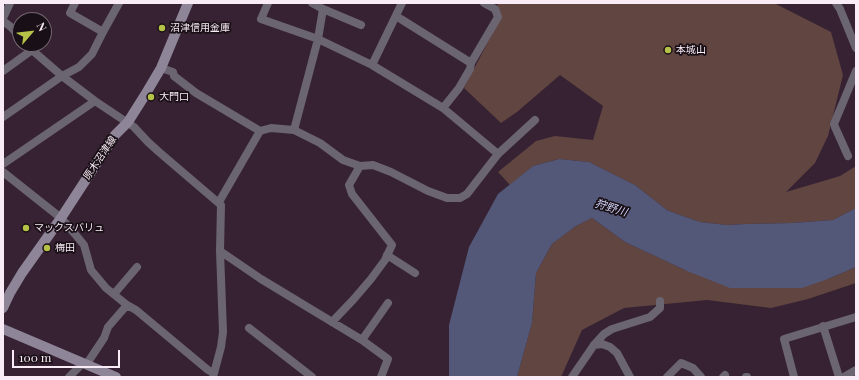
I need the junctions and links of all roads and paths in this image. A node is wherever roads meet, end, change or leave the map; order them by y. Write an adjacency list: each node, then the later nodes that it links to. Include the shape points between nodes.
1 (10, 3): 12 (street)
2 (75, 3): 16 (street, via 70,13)
3 (119, 3): 16 (street)
4 (188, 3): 23 (main road, 原木沼津線)
5 (268, 3): 17 (street, via 261,19)
6 (312, 3): 10 (street)
7 (402, 3): 11 (street)
8 (484, 3): 21 (street, via 496,9 498,17)
9 (840, 5): 18 (street)
10 (324, 9): 14 (street); 17 (street)
11 (396, 16): 21 (street); 22 (street)
12 (3, 18)
13 (3, 21): 15 (street)
14 (361, 25)
15 (12, 28)
16 (103, 32): 26 (street, via 92,54 78,67)
17 (318, 39): 22 (street); 32 (street)
18 (856, 48)
19 (24, 52): 24 (street)
20 (35, 52): 26 (street)
21 (471, 63): 28 (street, via 459,88)
22 (372, 65): 28 (street)
23 (161, 68): 31 (main road, 原木沼津線); 33 (street, via 173,72 174,76 196,93)
24 (3, 71)
25 (856, 71): 35 (street, via 834,124)
26 (62, 76): 27 (street); 29 (street)
27 (95, 101): 31 (street); 36 (street)
28 (443, 108): 34 (street)
29 (3, 117)
30 (535, 120): 34 (street)
31 (128, 122): 39 (street, via 158,152); 40 (main road, 原木沼津線, via 112,140)
32 (294, 130): 33 (street, via 271,128); 37 (street, via 320,143 343,160)
33 (260, 131): 39 (street)
34 (498, 154): 37 (street, via 460,198 447,198 428,191 373,165)
35 (848, 156)
36 (3, 164)
37 (360, 166): 42 (street, via 349,186 352,194 392,245)
38 (3, 172): 40 (street)
39 (219, 202): 41 (street)
40 (61, 218): 45 (street, via 82,243 94,274); 49 (main road, 原木沼津線, via 22,273)
41 (220, 251): 51 (street); 59 (street, via 223,332)
42 (388, 255): 44 (street); 51 (street, via 371,279)
43 (138, 267): 45 (street)
44 (415, 273)
45 (114, 294): 48 (street)
46 (660, 301): 56 (street, via 660,308 650,317 612,329)
47 (388, 303): 55 (street)
48 (127, 305): 57 (street, via 108,328 104,338); 59 (street)
49 (3, 308)
50 (856, 317): 52 (street)
51 (332, 322): 55 (street)
52 (823, 326): 68 (street, via 784,339); 69 (street)
53 (249, 328): 62 (street)
54 (3, 329): 57 (main road)
55 (362, 340): 63 (street, via 388,359)
56 (594, 345): 64 (street); 65 (street, via 610,346)
57 (85, 364): 60 (street); 61 (main road)
58 (856, 370): 70 (street)
59 (214, 375)
60 (71, 377)
61 (116, 377)
62 (312, 377)
63 (381, 377)
64 (572, 377)
65 (630, 377)
66 (667, 377): 67 (street, via 681,362 693,368)
67 (701, 377)
68 (794, 377)
69 (839, 377)
70 (844, 377)

